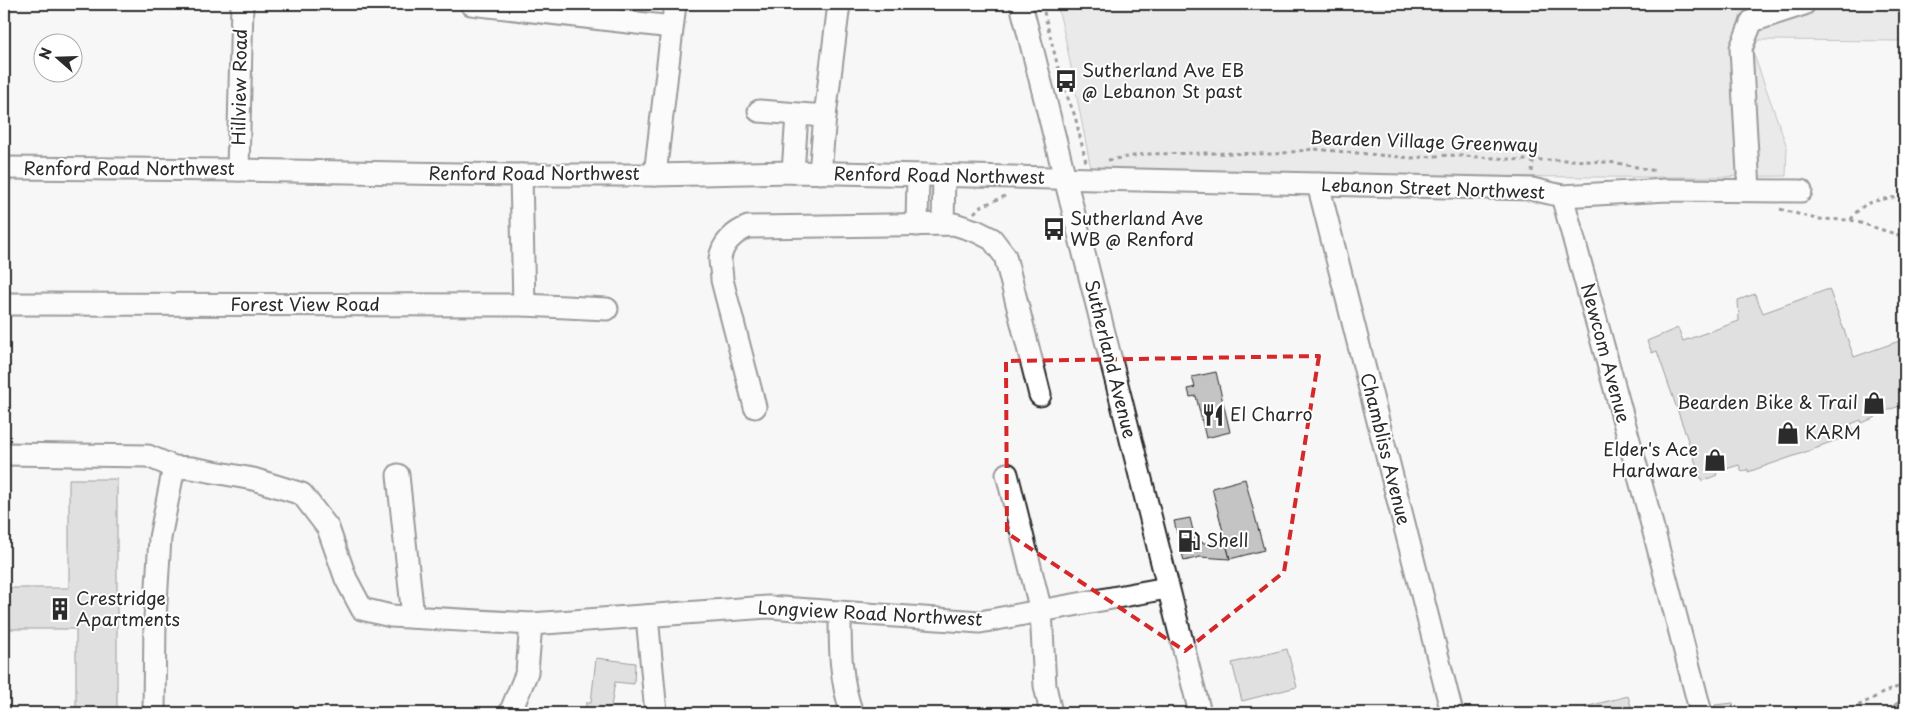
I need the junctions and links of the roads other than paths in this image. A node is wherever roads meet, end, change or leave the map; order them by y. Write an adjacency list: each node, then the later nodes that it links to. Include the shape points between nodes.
1 (242, 4): 12 (street, Hillview Road)
2 (471, 4): 7 (street)
3 (675, 4): 7 (street)
4 (839, 4): 10 (street)
5 (1021, 4): 19 (street, Sutherland Avenue)
6 (1804, 4): 21 (street, via 1752,21 1741,48)
7 (672, 27): 17 (street)
8 (759, 111): 9 (street)
9 (797, 115): 10 (street); 13 (street)
10 (825, 116): 14 (street)
11 (4, 168): 12 (street, Renford Road Northwest)
12 (238, 170): 16 (street, Renford Road Northwest)
13 (793, 172): 14 (street, Renford Road Northwest); 17 (street, Renford Road Northwest)
14 (820, 173): 15 (street, Renford Road Northwest)
15 (918, 174): 18 (street, Renford Road Northwest); 25 (street)
16 (521, 175): 17 (street, Renford Road Northwest); 27 (street)
17 (655, 175)
18 (944, 175): 19 (street, Renford Road Northwest); 24 (street)
19 (1065, 179): 20 (street, Lebanon Street Northwest); 35 (street, Sutherland Avenue)
20 (1318, 184): 23 (street, Lebanon Street Northwest, via 1532,189); 47 (street, Chambliss Avenue)
21 (1753, 190): 22 (street, Lebanon Street Northwest); 23 (street, Lebanon Street Northwest, via 1667,190)
22 (1801, 191)
23 (1562, 196): 48 (street, Newcom Avenue, via 1650,513)
24 (943, 224): 25 (street); 29 (street, via 968,228 992,240 1005,256)
25 (917, 225): 30 (street, via 748,226 727,241 720,258 722,280)
26 (4, 304): 27 (street, Forest View Road)
27 (524, 305): 28 (street, Forest View Road)
28 (607, 309)
29 (1040, 395)
30 (755, 408)
31 (4, 454): 32 (street, via 148,456)
32 (183, 467): 39 (street, Longview Road Northwest, via 253,479 302,494 328,528 346,579 362,609); 41 (street, via 160,538)
33 (1007, 474): 36 (street)
34 (398, 475): 39 (street)
35 (1167, 588): 36 (street, Longview Road Northwest); 46 (street, Sutherland Avenue)
36 (1041, 611): 37 (street, Longview Road Northwest, via 980,622); 45 (street, via 1045,686)
37 (840, 612): 38 (street, Longview Road Northwest, via 768,607); 44 (street, via 844,693)
38 (647, 616): 40 (street, Longview Road Northwest); 43 (street)
39 (413, 617): 40 (street, Longview Road Northwest)
40 (531, 624): 42 (street, via 527,672)
41 (154, 713)
42 (510, 713)
43 (656, 713)
44 (852, 713)
45 (1052, 713)
46 (1200, 713)
47 (1452, 713)
48 (1701, 713)

